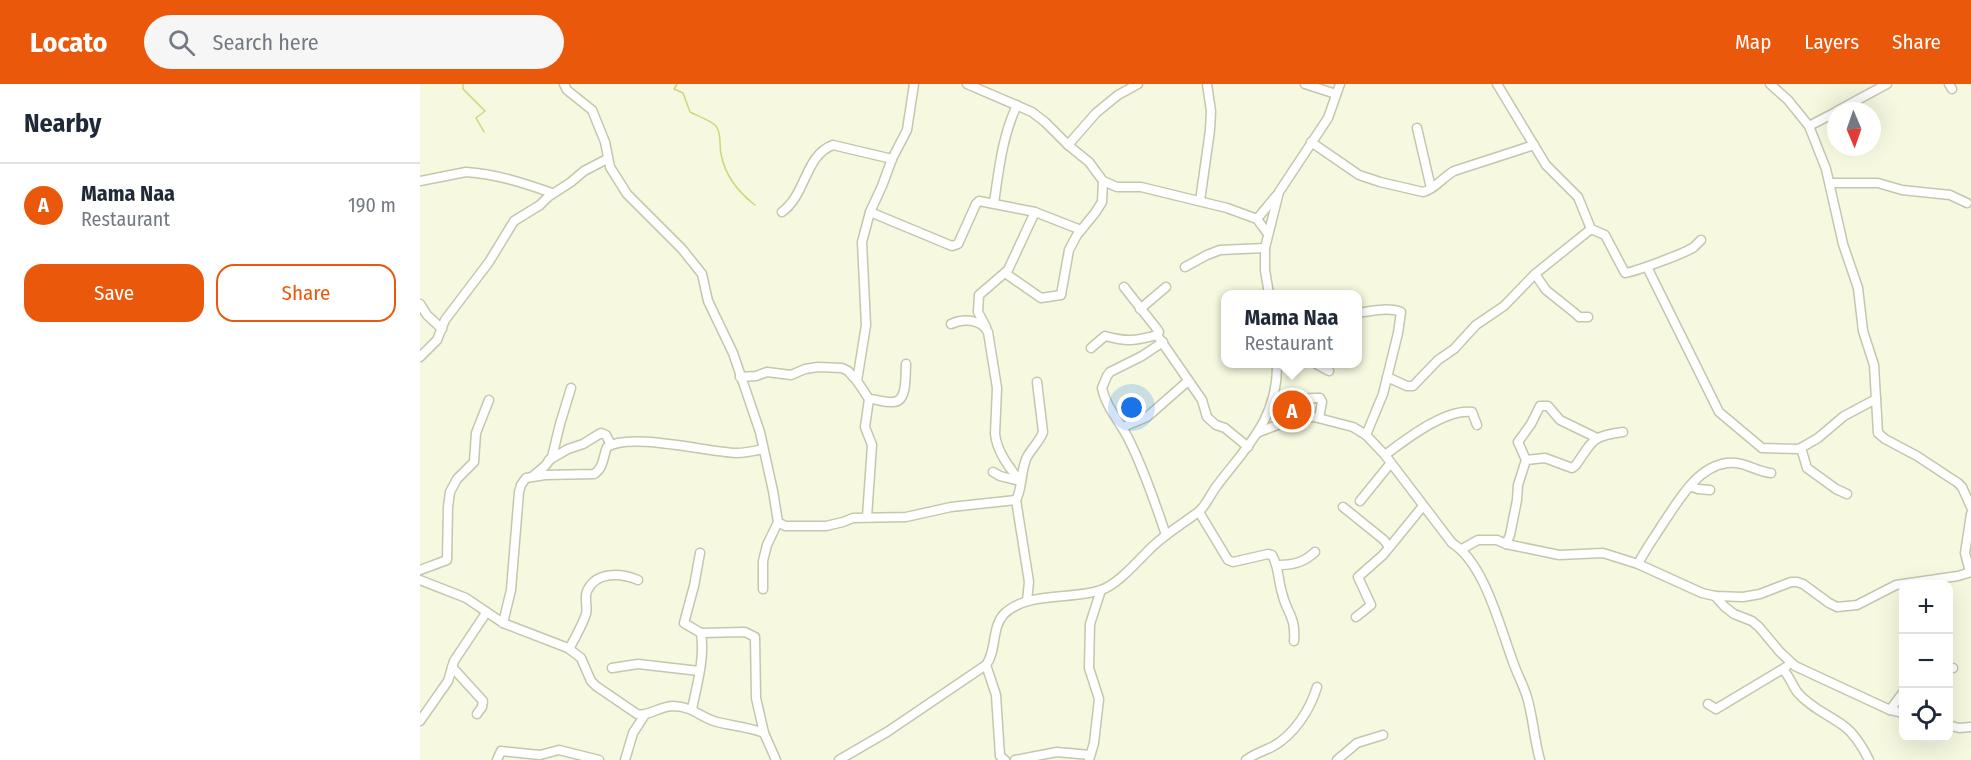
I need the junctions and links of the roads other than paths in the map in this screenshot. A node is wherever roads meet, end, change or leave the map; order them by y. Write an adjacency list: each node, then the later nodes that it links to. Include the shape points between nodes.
1 (564, 84): 20 (street, via 592,110 605,142)
2 (914, 84): 21 (street, via 907,130)
3 (967, 84): 13 (street)
4 (1138, 84): 18 (street, via 1096,113)
5 (1207, 84): 28 (street, via 1210,130)
6 (1305, 84): 11 (street)
7 (1340, 84): 11 (street)
8 (1497, 84): 19 (street)
9 (1770, 84): 15 (street)
10 (1887, 84): 12 (street)
11 (1336, 94): 17 (street, via 1328,118)
12 (1854, 102)
13 (1017, 105): 18 (street, via 1046,122); 29 (street, via 1003,144)
14 (1827, 116): 15 (street)
15 (1809, 126): 24 (street)
16 (1417, 128): 25 (street)
17 (1311, 142): 25 (street, via 1359,175 1414,191 1427,192); 26 (street)
18 (1068, 145): 23 (street)
19 (1534, 145): 25 (street, via 1454,171); 35 (street, via 1546,165 1578,197)
20 (607, 159): 27 (street); 61 (street, via 627,194 702,274 708,301)
21 (892, 159): 31 (street, via 828,146 810,166 800,191); 32 (street)
22 (420, 181): 27 (street, via 466,172 508,179)
23 (1103, 181): 28 (street, via 1117,187 1142,187); 36 (street, via 1102,202)
24 (1830, 183): 30 (street, via 1878,183 1950,195); 68 (street, via 1843,244 1858,288 1863,331 1874,366)
25 (1431, 188)
26 (1279, 192): 34 (street); 37 (street)
27 (552, 193): 53 (street, via 510,225)
28 (1200, 201): 34 (street)
29 (994, 203): 32 (street, via 977,202 956,246); 33 (street)
30 (1967, 203)
31 (782, 212)
32 (870, 212): 63 (street, via 862,242 866,326)
33 (1035, 212): 36 (street); 42 (street)
34 (1257, 219): 37 (street)
35 (1591, 229): 41 (street, via 1605,235 1624,273); 43 (street)
36 (1081, 230): 42 (street, via 1069,250 1061,295 1041,298)
37 (1268, 234): 39 (street)
38 (1701, 240): 41 (street, via 1690,249)
39 (1265, 248): 40 (street, via 1220,250); 46 (street)
40 (1185, 267)
41 (1647, 267): 80 (street, via 1721,415 1763,448)
42 (1005, 273): 52 (street, via 980,293 978,312)
43 (1535, 274): 50 (street, via 1546,290 1579,317); 62 (street, via 1413,386)
44 (1124, 287): 48 (street)
45 (1166, 287): 48 (street)
46 (1268, 290)
47 (420, 304): 53 (street)
48 (1140, 309): 54 (street, via 1158,329)
49 (1362, 313): 62 (street, via 1401,312)
50 (1588, 317)
51 (951, 324): 52 (street, via 966,320)
52 (986, 328): 88 (street, via 998,388 994,434)
53 (442, 329): 56 (street, via 438,340)
54 (1160, 339): 55 (street, via 1120,341 1105,336); 64 (street); 73 (street, via 1142,356 1106,377 1102,392)
55 (1091, 348)
56 (420, 357)
57 (906, 364): 67 (street, via 900,400)
58 (1277, 368): 70 (street)
59 (1324, 368): 60 (street)
60 (1329, 371)
61 (740, 377): 63 (street, via 767,372 791,375 818,367 842,368); 81 (street)
62 (1387, 377): 76 (street)
63 (857, 381): 67 (street)
64 (1188, 381): 73 (street, via 1147,417); 79 (street, via 1202,400 1207,417)
65 (1037, 382): 88 (street, via 1043,432 1028,456)
66 (571, 388): 84 (street, via 552,457)
67 (869, 399): 99 (street, via 865,427 873,445)
68 (1876, 399): 80 (street, via 1844,416); 96 (street, via 1880,435 1958,483)
69 (489, 400): 109 (street, via 476,433 474,462 450,492 447,560)
70 (1273, 400): 71 (street, via 1320,398); 74 (street)
71 (1319, 418): 74 (street, via 1293,419); 76 (street, via 1353,427)
72 (1477, 425): 82 (street, via 1472,412 1460,411 1411,436)
73 (1123, 427): 101 (street)
74 (1259, 432): 79 (street)
75 (1623, 432): 77 (street)
76 (1366, 435): 82 (street)
77 (1597, 438): 83 (street, via 1572,468 1545,458); 83 (street, via 1560,420 1548,406 1540,406 1518,442)
78 (611, 445): 81 (street, via 640,442 736,453); 84 (street, via 606,435 601,434); 87 (street, via 594,474)
79 (1248, 447): 97 (street)
80 (1801, 448): 91 (street, via 1809,470)
81 (763, 449): 100 (street)
82 (1387, 459): 93 (street); 94 (street)
83 (1526, 460): 102 (street)
84 (546, 462): 87 (street)
85 (993, 472): 88 (street)
86 (1771, 473): 89 (street, via 1750,465 1725,463 1710,469)
87 (533, 476): 119 (street, via 524,481 519,492 511,590)
88 (1020, 481): 92 (street)
89 (1690, 486): 90 (street); 107 (street, via 1672,507)
90 (1710, 490)
91 (1847, 494)
92 (1016, 501): 99 (street, via 951,507 906,517); 116 (street, via 1029,582)
93 (1360, 501)
94 (1423, 506): 103 (street); 104 (street, via 1452,543)
95 (1343, 507): 103 (street)
96 (1971, 507)
97 (1199, 512): 101 (street); 108 (street, via 1228,560 1268,554)
98 (1971, 514): 110 (street, via 1965,553)
99 (867, 517): 100 (street, via 826,526 785,526)
100 (778, 522): 113 (street, via 763,561)
101 (1166, 535): 114 (street)
102 (1506, 544): 104 (street, via 1478,540); 107 (street, via 1559,555 1603,553)
103 (1389, 547): 118 (street, via 1358,577 1371,605)
104 (1462, 549): 152 (street, via 1476,568 1527,696)
105 (1315, 552): 108 (street, via 1300,562)
106 (700, 554): 120 (street, via 684,623)
107 (1638, 564): 115 (street)
108 (1277, 565): 121 (street, via 1282,594 1293,619)
109 (420, 570)
110 (1970, 572): 115 (street, via 1896,585 1851,607 1828,603 1797,582 1743,597)
111 (420, 580): 117 (street, via 466,598)
112 (638, 580): 122 (street, via 614,574 591,585 585,616)
113 (763, 589)
114 (1101, 590): 116 (street); 142 (street, via 1090,624 1089,668 1100,699)
115 (1715, 596): 123 (street, via 1734,614 1760,627)
116 (1027, 601): 124 (street, via 1004,615)
117 (486, 613): 119 (street); 125 (street)
118 (1356, 617)
119 (503, 623): 122 (street)
120 (701, 633): 128 (street); 140 (street, via 745,632 755,637 756,698)
121 (1294, 640)
122 (569, 649): 136 (street, via 579,655 598,688)
123 (1791, 663): 127 (street); 133 (street)
124 (987, 665): 147 (street); 148 (street, via 996,695 1000,756)
125 (452, 667): 135 (street, via 482,699); 137 (street, via 448,681)
126 (612, 668): 128 (street, via 638,664)
127 (1783, 670): 131 (street, via 1716,709); 153 (street, via 1799,694 1846,727)
128 (699, 671): 132 (street)
129 (1317, 687): 150 (street, via 1292,732)
130 (1899, 698): 133 (street)
131 (1708, 704)
132 (692, 709): 136 (street, via 669,706); 140 (street, via 715,721)
133 (1890, 710): 134 (street)
134 (1899, 712)
135 (477, 714)
136 (644, 716): 145 (street, via 633,732)
137 (420, 721)
138 (1953, 726): 139 (street)
139 (1971, 727)
140 (764, 733): 146 (street)
141 (1383, 735): 151 (street, via 1357,743)
142 (1089, 757): 149 (street, via 1057,752)
143 (497, 760): 144 (street, via 501,751 540,755 559,750)
144 (599, 760)
145 (624, 760)
146 (775, 760)
147 (839, 760)
148 (1005, 760)
149 (1015, 760)
150 (1246, 760)
151 (1337, 760)
152 (1540, 760)
153 (1869, 760)

